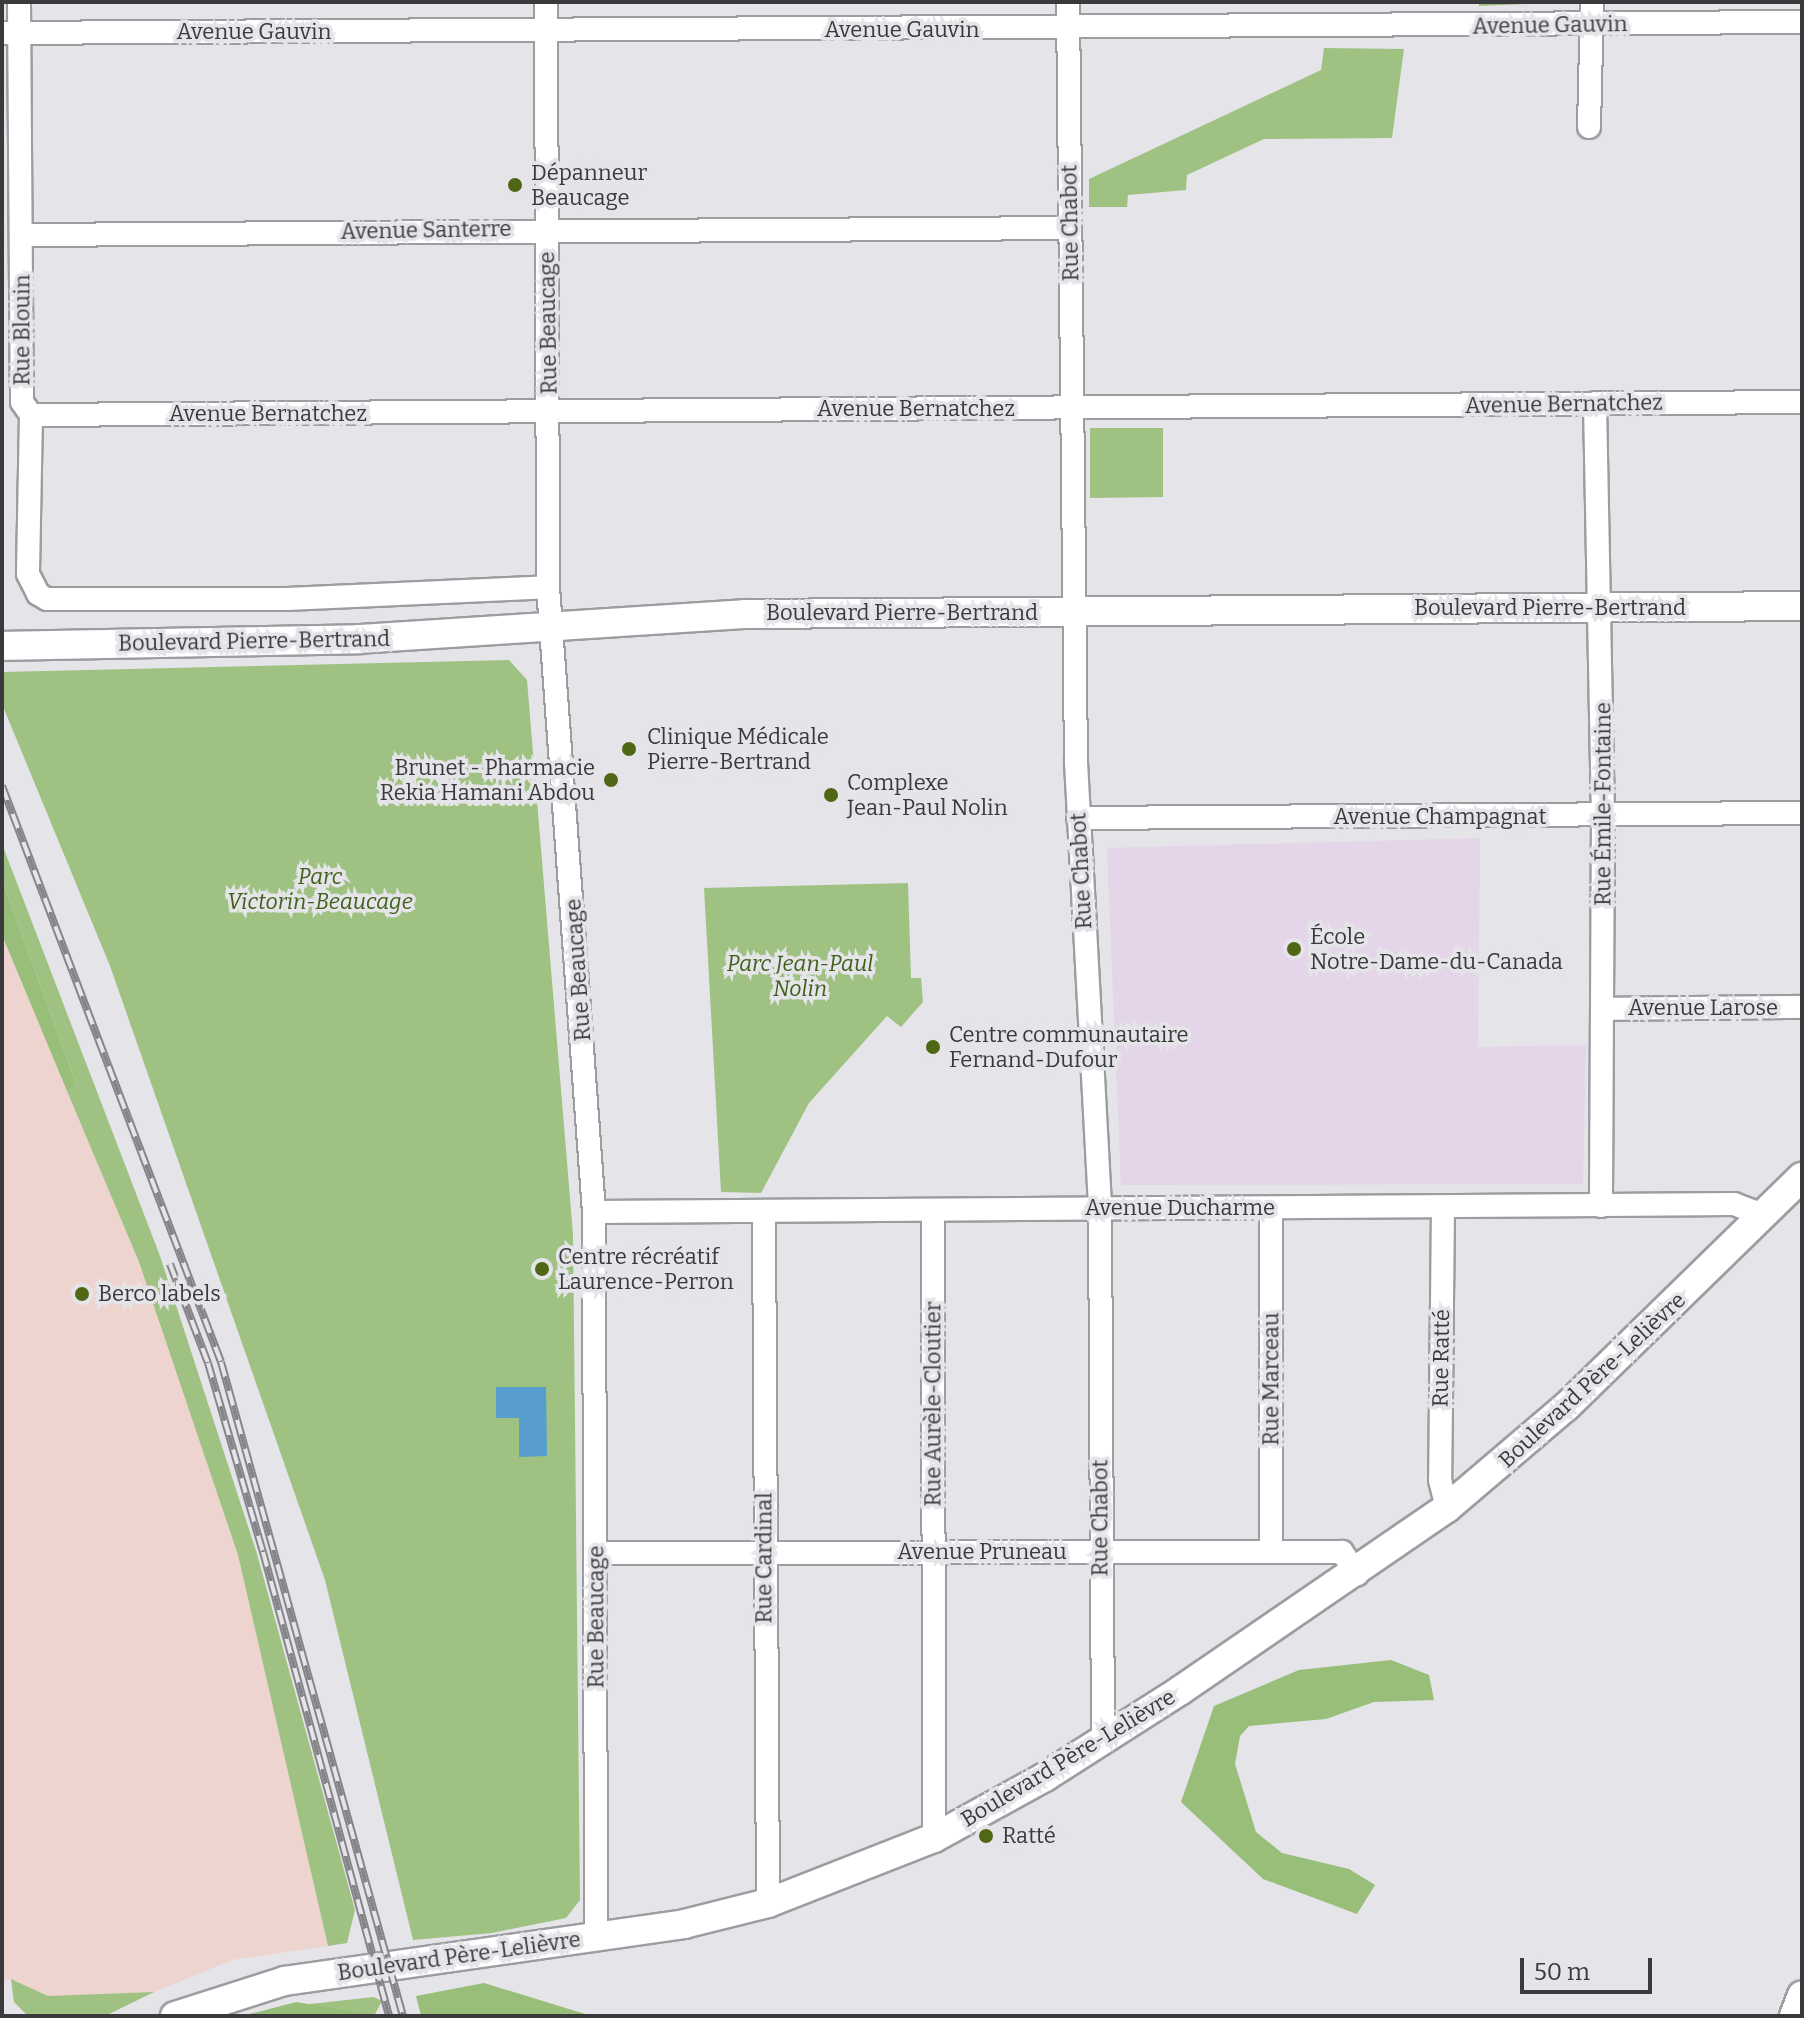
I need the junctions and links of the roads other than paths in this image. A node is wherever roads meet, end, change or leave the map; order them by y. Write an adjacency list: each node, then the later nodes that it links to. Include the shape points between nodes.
1 (19, 2): 8 (street, Rue Blouin)
2 (546, 2): 7 (street, Rue Beaucage)
3 (1068, 2): 6 (street, Rue Chabot)
4 (1592, 13): 5 (street, Avenue Gauvin); 6 (street, Avenue Gauvin); 9 (street)
5 (1802, 22)
6 (1069, 30): 7 (street, Avenue Gauvin); 10 (street, Rue Chabot)
7 (546, 31): 8 (street, Avenue Gauvin); 11 (street, Rue Beaucage)
8 (10, 33): 12 (street, Rue Blouin)
9 (1589, 127)
10 (1070, 228): 11 (street, Avenue Santerre); 15 (street, Rue Chabot)
11 (546, 229): 12 (street, Avenue Santerre); 16 (street, Rue Beaucage)
12 (22, 235): 17 (street, Rue Blouin, via 22,402)
13 (1802, 402): 14 (street, Avenue Bernatchez)
14 (1595, 403): 15 (street, Avenue Bernatchez); 21 (street, Rue Émile-Fontaine)
15 (1071, 407): 16 (street, Avenue Bernatchez); 22 (street, Rue Chabot)
16 (549, 412): 17 (street, Avenue Bernatchez); 18 (street, Rue Beaucage)
17 (31, 415): 19 (street, Rue Blouin, via 28,574 30,585)
18 (548, 587): 19 (street, Boulevard Pierre-Bertrand, via 287,599); 23 (street, Rue Beaucage)
19 (47, 599)
20 (1802, 606): 21 (main road, Boulevard Pierre-Bertrand)
21 (1599, 608): 22 (main road, Boulevard Pierre-Bertrand); 26 (street, Rue Émile-Fontaine)
22 (1075, 612): 23 (main road, Boulevard Pierre-Bertrand, via 745,614); 27 (street, Rue Chabot)
23 (551, 628): 24 (main road, Boulevard Pierre-Bertrand, via 359,639); 36 (street, Rue Beaucage)
24 (2, 646)
25 (1802, 813): 26 (street, Avenue Champagnat)
26 (1603, 816): 27 (street, Avenue Champagnat); 29 (street, Rue Émile-Fontaine)
27 (1078, 818): 32 (street, Rue Chabot)
28 (1802, 1007): 29 (street, Avenue Larose)
29 (1604, 1009): 31 (street, Rue Émile-Fontaine)
30 (1802, 1177): 38 (main road, Boulevard Père-Lelièvre)
31 (1601, 1206): 33 (street, Avenue Ducharme); 38 (street, Avenue Ducharme, via 1734,1204)
32 (1100, 1207): 34 (street, Avenue Ducharme); 35 (street, Avenue Ducharme); 43 (street, Rue Chabot)
33 (1443, 1207): 34 (street, Avenue Ducharme); 39 (street, Rue Ratté, via 1440,1484)
34 (1271, 1208): 40 (street, Rue Marceau)
35 (933, 1210): 37 (street, Avenue Ducharme); 42 (street, Rue Aurèle-Cloutier)
36 (594, 1212): 37 (street, Avenue Ducharme); 44 (street, Rue Beaucage)
37 (764, 1213): 41 (street, Rue Cardinal)
38 (1763, 1215): 39 (main road, Boulevard Père-Lelièvre, via 1577,1397)
39 (1447, 1508): 45 (main road, Boulevard Père-Lelièvre)
40 (1271, 1551): 43 (street, Avenue Pruneau); 45 (street, Avenue Pruneau, via 1342,1552)
41 (763, 1552): 42 (street, Avenue Pruneau); 44 (street, Avenue Pruneau); 48 (street, Rue Cardinal)
42 (933, 1552): 43 (street, Avenue Pruneau); 47 (street, Rue Aurèle-Cloutier)
43 (1099, 1552): 46 (street, Rue Chabot)
44 (595, 1553): 49 (street, Rue Beaucage)
45 (1357, 1574): 46 (main road, Boulevard Père-Lelièvre)
46 (1103, 1739): 47 (main road, Boulevard Père-Lelièvre)
47 (934, 1838): 48 (main road, Boulevard Père-Lelièvre)
48 (768, 1903): 49 (main road, Boulevard Père-Lelièvre)
49 (596, 1938): 51 (main road, Boulevard Père-Lelièvre, via 285,1981)
50 (1802, 1995): 52 (main road)
51 (175, 2016)
52 (1794, 2016)

